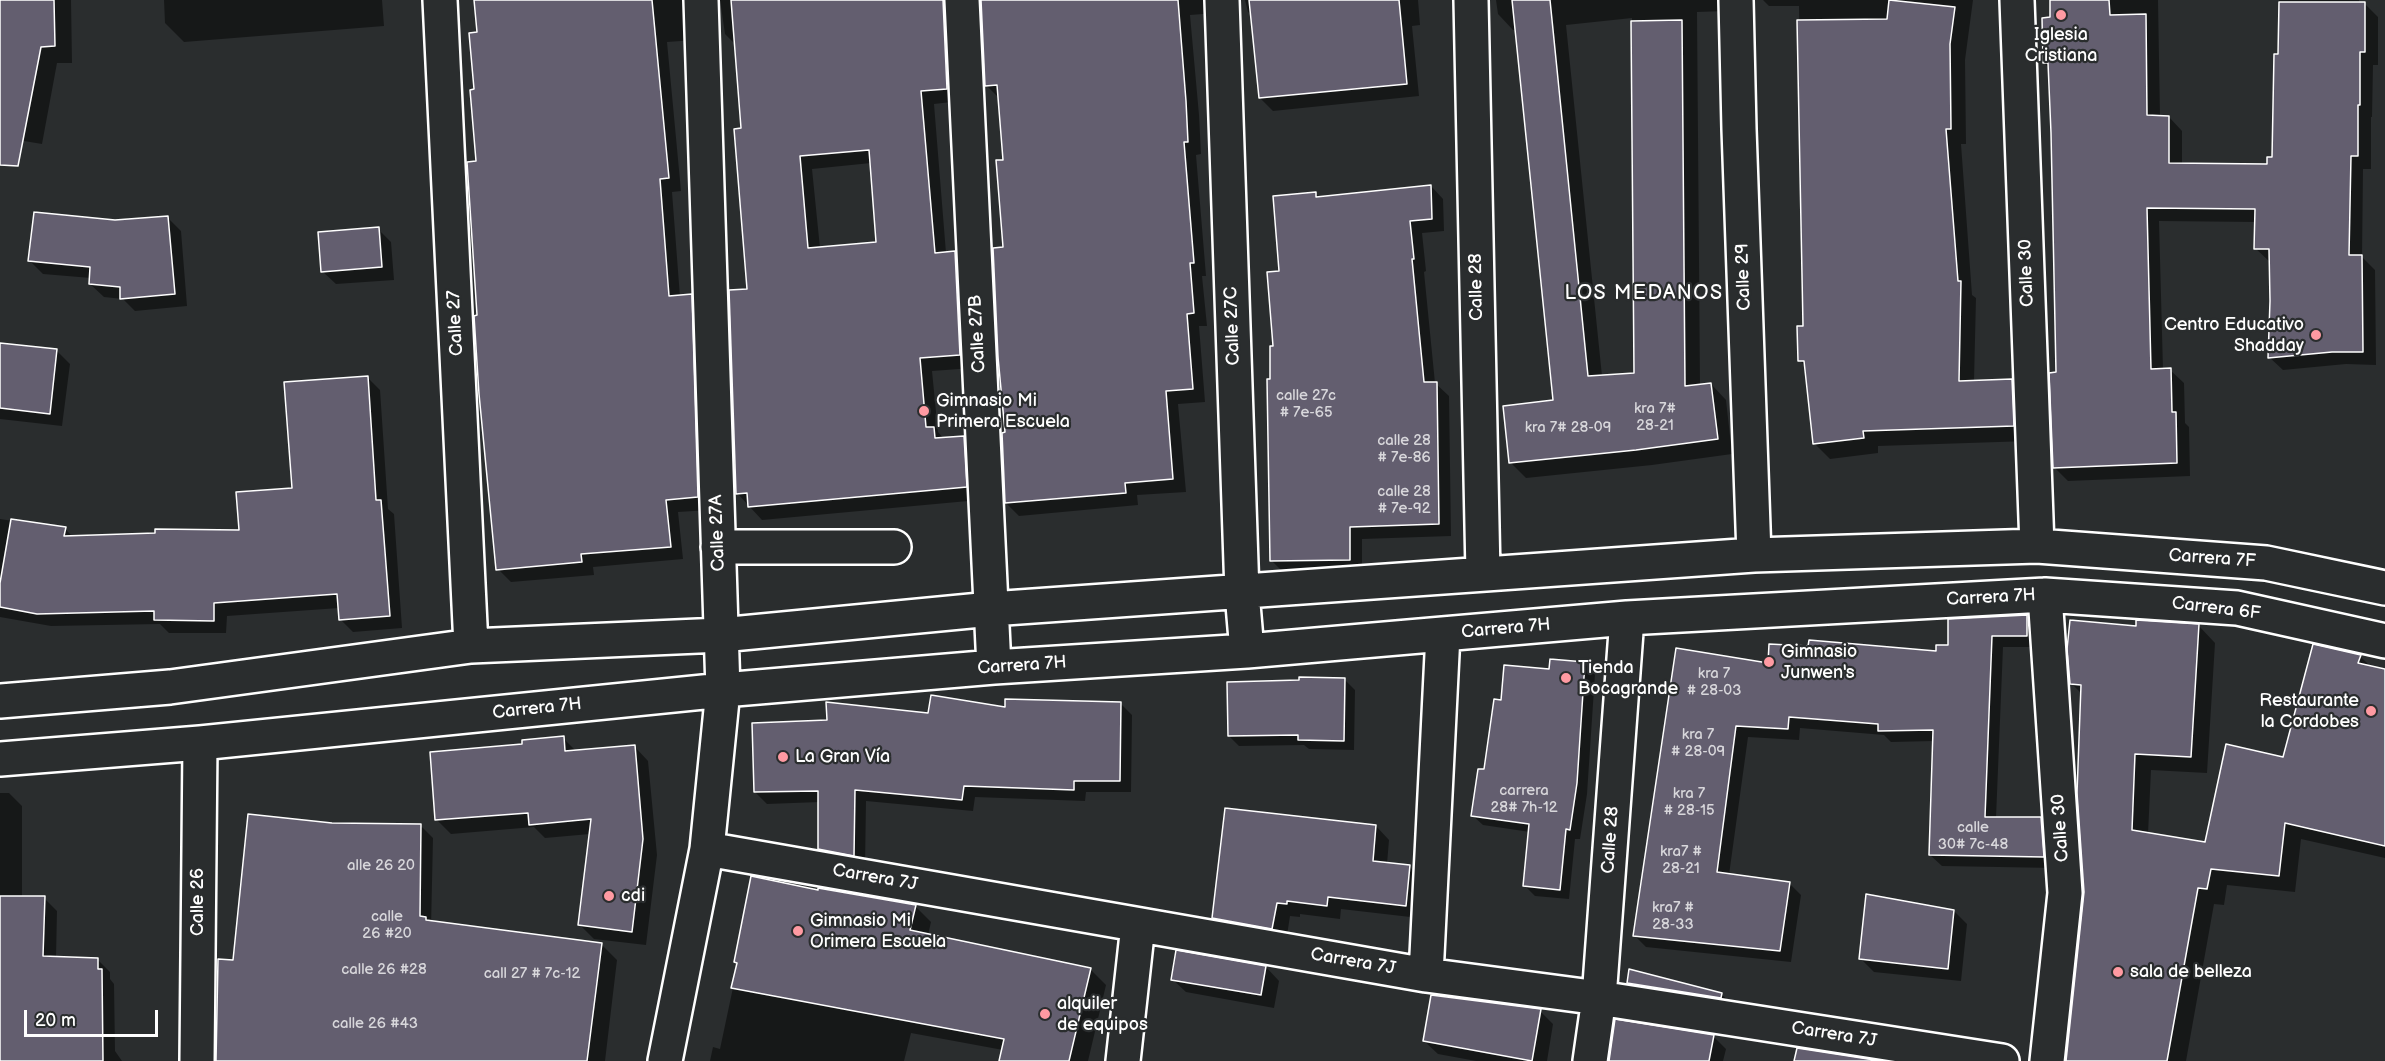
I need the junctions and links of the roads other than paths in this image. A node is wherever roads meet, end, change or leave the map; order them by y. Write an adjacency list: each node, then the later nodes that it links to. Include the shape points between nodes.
1 (440, 0): 21 (street, Calle 27)
2 (701, 0): 9 (street, Calle 27A)
3 (962, 0): 16 (street, Calle 27B)
4 (1222, 0): 14 (street, Calle 27C)
5 (1471, 0): 12 (street, Calle 28)
6 (1736, 0): 11 (street, Calle 29)
7 (2018, 0): 8 (street, Calle 30)
8 (2037, 546): 11 (street); 13 (street, Carrera 7F, via 2266,563)
9 (718, 547): 10 (street); 18 (street, Calle 27A)
10 (894, 547)
11 (1754, 555): 12 (street)
12 (1483, 573): 14 (street)
13 (2385, 588)
14 (1242, 593): 16 (street); 22 (street, Calle 27C)
15 (2045, 595): 17 (street, Carrera 7H); 20 (street, Carrera 6F, via 2237,608); 37 (street, Calle 30, via 2065,893)
16 (991, 609): 18 (street); 23 (street, Calle 27B)
17 (1627, 618): 19 (street, Carrera 7H); 31 (street, Calle 28)
18 (721, 634): 21 (street); 24 (street, Calle 27A)
19 (1443, 634): 22 (street, Carrera 7H); 30 (street)
20 (2385, 641)
21 (471, 646): 25 (street, via 170,687)
22 (1247, 651): 23 (street, Carrera 7H)
23 (994, 667): 24 (street, Carrera 7H)
24 (723, 690): 26 (street, Carrera 7H); 28 (street, Calle 27A)
25 (0, 701)
26 (200, 743): 27 (street, Carrera 7H); 32 (street, Calle 26)
27 (0, 759)
28 (707, 849): 29 (street, Carrera 7J); 33 (street, Calle 27A)
29 (1138, 925): 30 (street, Carrera 7J); 34 (street)
30 (1426, 975): 31 (street, Carrera 7J)
31 (1599, 998): 35 (street, Calle 28); 36 (street, Carrera 7J)
32 (197, 1061)
33 (665, 1061)
34 (1124, 1061)
35 (1590, 1061)
36 (2002, 1061)
37 (2047, 1061)

